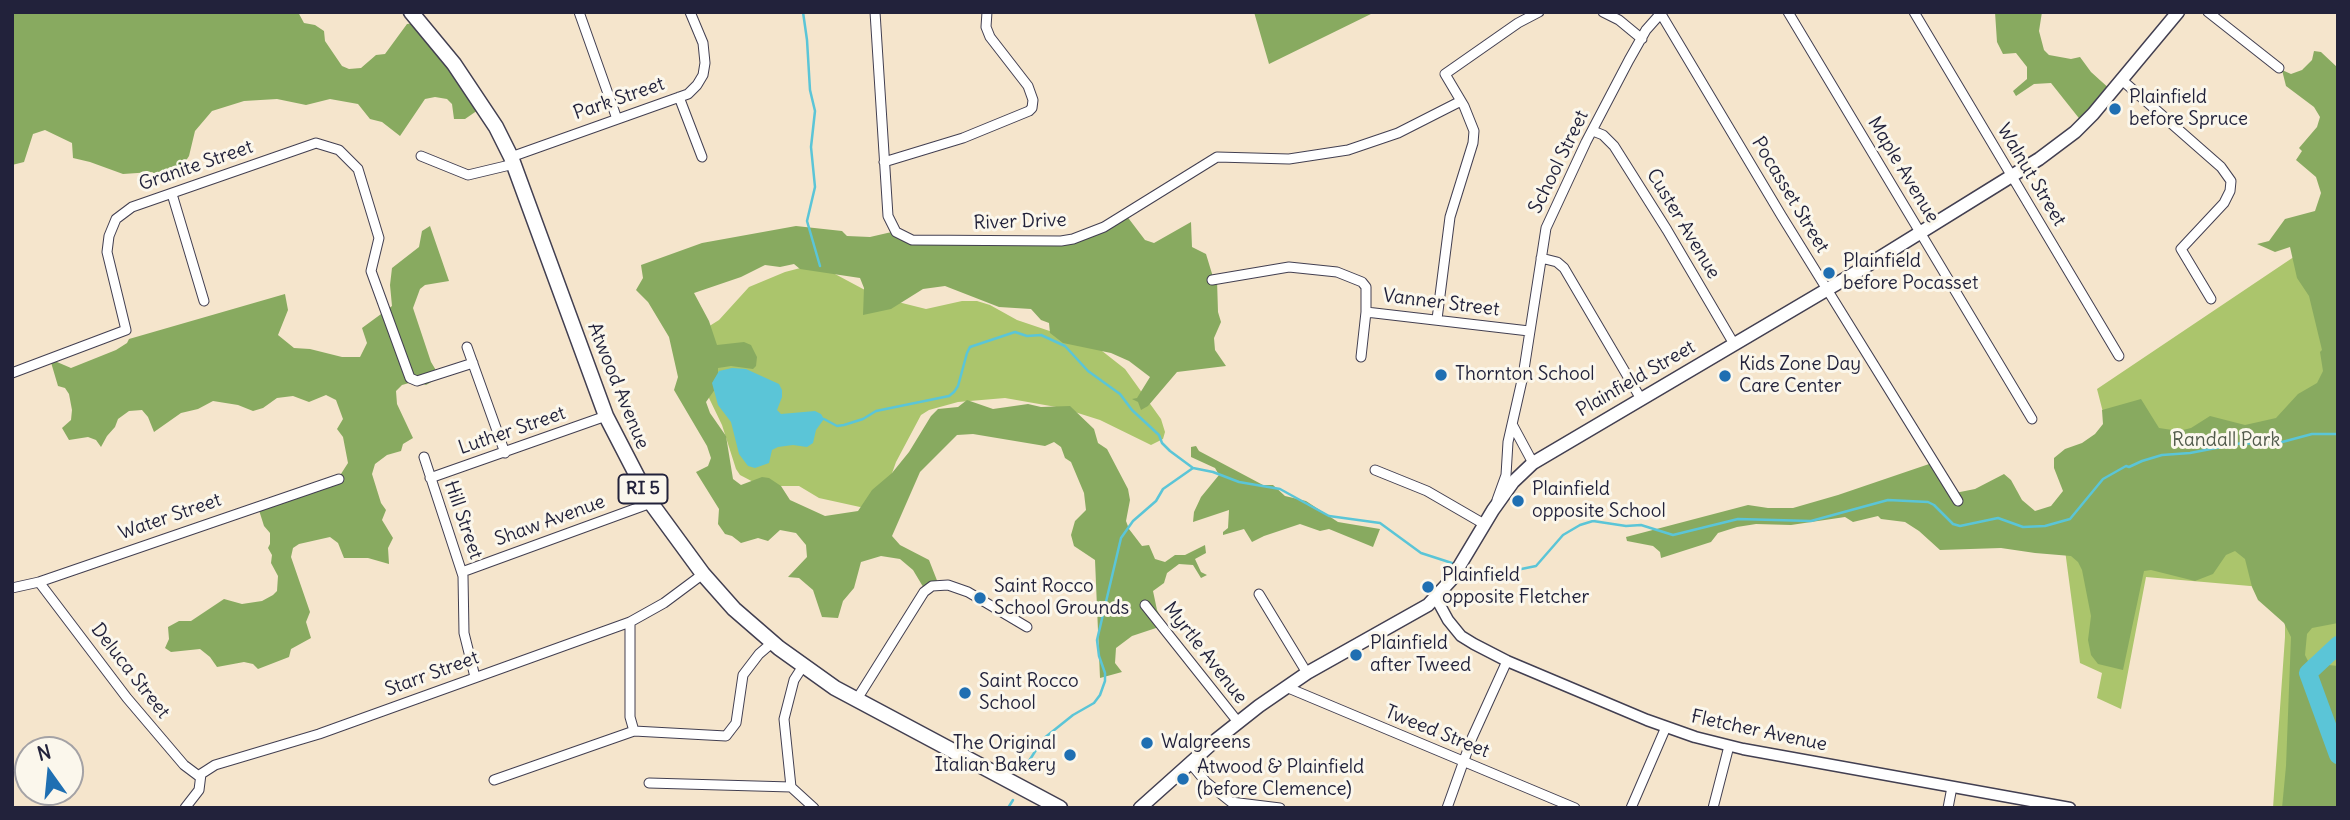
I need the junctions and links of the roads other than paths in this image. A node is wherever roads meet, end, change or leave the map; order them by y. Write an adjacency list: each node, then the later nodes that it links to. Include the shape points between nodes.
1 (411, 12): 22 (main road, Atwood Avenue / RI 5, via 454,64)
2 (579, 12): 18 (street)
3 (690, 12): 16 (street, via 703,43 703,75 688,94)
4 (875, 12): 23 (street, River Drive)
5 (987, 12): 23 (street, via 990,37 1028,86 1032,108 963,138)
6 (1539, 12): 17 (street, via 1446,71)
7 (1603, 12): 13 (street)
8 (1788, 12): 26 (street, Maple Avenue)
9 (1914, 12): 24 (street, Walnut Street)
10 (2178, 12): 15 (main road, Plainfield Street)
11 (2208, 12): 14 (street)
12 (1661, 13): 13 (street, School Street); 29 (street, Pocasset Street)
13 (1642, 39): 19 (street, School Street)
14 (2279, 68)
15 (2123, 81): 24 (main road, Plainfield Street, via 2075,132); 30 (street, via 2228,174 2231,186 2224,203 2181,248)
16 (679, 97): 18 (street, Park Street); 21 (street, Park Street)
17 (1461, 101): 23 (street, River Drive, via 1348,150 1289,159 1217,157 1104,228 1061,241 912,240 901,236 888,216); 33 (street, via 1472,124 1473,143 1450,217)
18 (617, 119): 22 (street, Park Street)
19 (1593, 131): 27 (street, School Street, via 1546,228); 35 (street, Custer Avenue, via 1614,146)
20 (421, 156): 22 (street, Park Street, via 468,175)
21 (702, 157)
22 (513, 160): 42 (main road, Atwood Avenue / RI 5)
23 (884, 162)
24 (2012, 177): 26 (main road, Plainfield Street); 37 (street, Walnut Street)
25 (172, 194): 31 (street); 39 (street, Granite Street, via 316,143 339,150 358,169 379,238 371,271 410,378 417,381); 40 (street, Granite Street, via 132,207 117,219 109,236 107,252 126,330)
26 (1920, 233): 29 (main road, Plainfield Street); 43 (street, Maple Avenue)
27 (1541, 258): 34 (street, School Street); 41 (street, via 1564,268)
28 (1212, 280): 32 (street, Vanner Street, via 1289,267 1337,272 1365,284)
29 (1827, 289): 35 (main road, Plainfield Street); 51 (street, Pocasset Street)
30 (2211, 299)
31 (204, 300)
32 (1366, 312): 33 (street, Vanner Street); 38 (street)
33 (1437, 319): 34 (street, Vanner Street)
34 (1529, 331): 44 (street, School Street)
35 (1734, 344): 41 (main road, Plainfield Street)
36 (467, 347): 39 (street)
37 (2119, 356)
38 (1361, 357)
39 (473, 363): 45 (street)
40 (12, 373)
41 (1641, 399): 47 (main road, Plainfield Street)
42 (606, 416): 45 (street, Luther Street); 52 (main road, Atwood Avenue / RI 5)
43 (2032, 419)
44 (1513, 424): 47 (street); 53 (street, School Street, via 1506,475)
45 (505, 453): 49 (street, Luther Street)
46 (424, 457): 49 (street, Hill Street)
47 (1533, 463): 53 (main road, Plainfield Street)
48 (1375, 470): 54 (street, via 1427,491)
49 (430, 478): 55 (street, Hill Street)
50 (339, 479): 57 (street, Water Street)
51 (1958, 501)
52 (651, 503): 55 (street, Shaw Avenue); 56 (main road, Atwood Avenue / RI 5)
53 (1493, 510): 54 (main road, Plainfield Street)
54 (1484, 524): 60 (main road, Plainfield Street)
55 (462, 572): 68 (street, Hill Street, via 464,632)
56 (703, 575): 62 (street, Starr Street); 64 (main road, Atwood Avenue / RI 5)
57 (39, 582): 58 (street, Water Street); 77 (street, Deluca Street, via 127,698 184,765)
58 (12, 589)
59 (1259, 594): 67 (street)
60 (1436, 598): 65 (street, Fletcher Avenue, via 1461,636); 67 (main road, Plainfield Street, via 1414,615)
61 (1145, 606): 71 (street, Myrtle Avenue)
62 (630, 622): 68 (street, Starr Street); 73 (street)
63 (1027, 626): 70 (street, via 968,592 948,584 932,586)
64 (772, 642): 66 (main road, Atwood Avenue / RI 5); 73 (street, via 743,674 736,723 726,736)
65 (1507, 661): 72 (street, Fletcher Avenue); 75 (street)
66 (803, 666): 70 (main road, Atwood Avenue / RI 5); 80 (street, via 793,680 784,719)
67 (1307, 673): 69 (main road, Plainfield Street)
68 (475, 677): 77 (street, Starr Street, via 319,734 215,765)
69 (1286, 687): 71 (main road, Plainfield Street); 75 (street, Tweed Street)
70 (857, 699): 85 (main road, Atwood Avenue / RI 5)
71 (1238, 722): 76 (main road, Plainfield Street)
72 (1666, 727): 74 (street, Fletcher Avenue); 90 (street)
73 (634, 731): 78 (street)
74 (1729, 746): 81 (street, Fletcher Avenue); 91 (street)
75 (1463, 762): 88 (street); 89 (street, Tweed Street)
76 (1191, 764): 86 (main road, Plainfield Street); 87 (street, via 1231,802)
77 (200, 777): 83 (street, via 200,790)
78 (494, 780)
79 (649, 783): 80 (street)
80 (791, 787): 84 (street)
81 (1952, 787): 82 (street, Fletcher Avenue); 92 (street)
82 (2036, 804): 93 (street, Fletcher Avenue)
83 (185, 808)
84 (814, 808)
85 (1060, 808)
86 (1140, 808)
87 (1280, 808)
88 (1447, 808)
89 (1575, 808)
90 (1631, 808)
91 (1713, 808)
92 (1948, 808)
93 (2070, 808)

